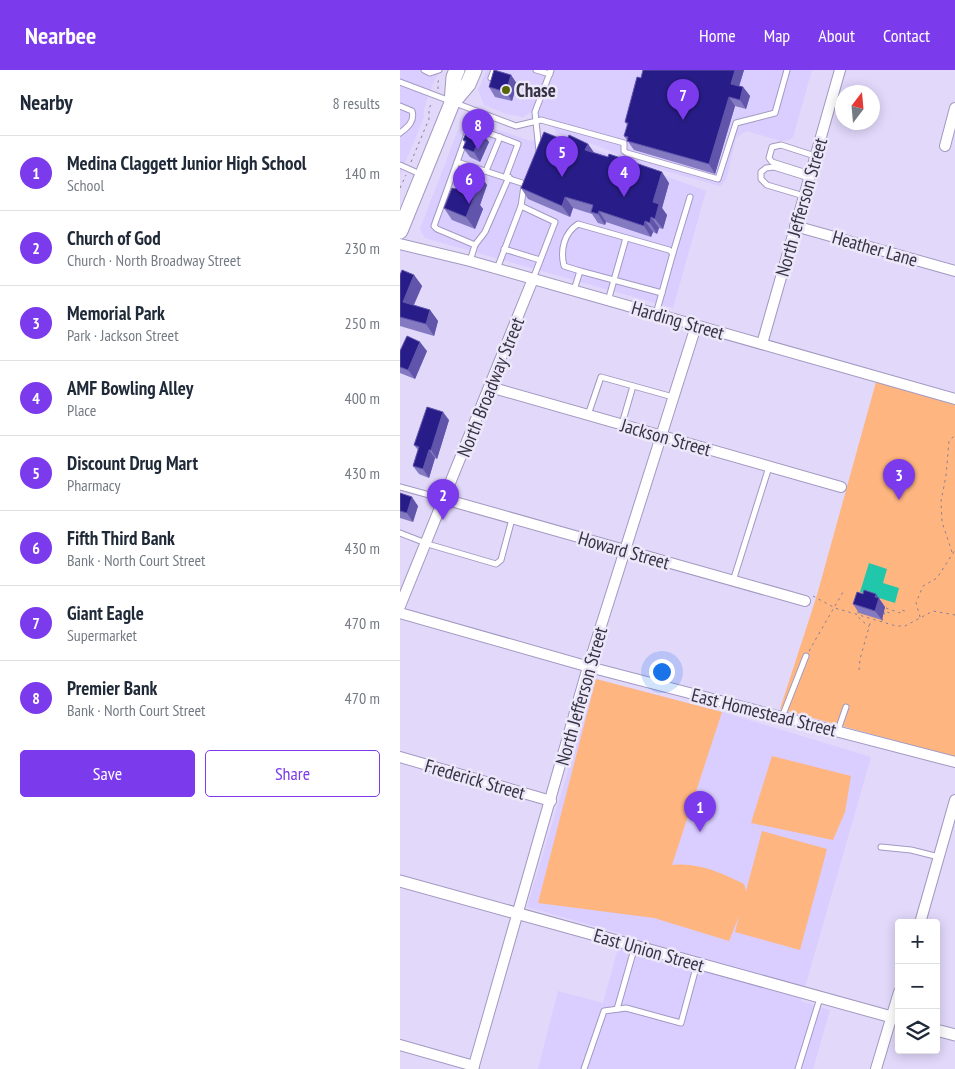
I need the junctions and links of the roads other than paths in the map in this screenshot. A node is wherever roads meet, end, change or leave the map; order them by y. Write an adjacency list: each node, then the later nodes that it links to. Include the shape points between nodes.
1 (424, 70): 2 (lane)
2 (439, 70)
3 (457, 70): 12 (main road)
4 (474, 70): 12 (main road, via 468,84)
5 (494, 70): 10 (lane)
6 (536, 70): 9 (lane)
7 (786, 70): 19 (lane, via 775,113 736,123 718,178 627,153)
8 (840, 70): 21 (street, North Jefferson Street)
9 (551, 72): 15 (lane, via 535,112)
10 (491, 78)
11 (400, 82): 12 (lane)
12 (452, 103): 15 (lane, via 516,126); 26 (main road)
13 (400, 106): 16 (lane, via 412,111 413,116 410,126)
14 (955, 108): 20 (street)
15 (536, 122): 19 (lane, via 541,120); 22 (lane, via 539,147)
16 (400, 133)
17 (626, 136): 19 (lane)
18 (500, 137): 23 (lane, via 470,129); 25 (lane); 29 (lane, via 516,142 518,147)
19 (624, 143)
20 (945, 146)
21 (815, 156): 28 (street, North Jefferson Street); 28 (lane, via 781,145 772,147 769,152 768,158 772,162)
22 (535, 161)
23 (457, 162): 25 (lane); 38 (lane, via 434,226)
24 (400, 165): 26 (lane)
25 (486, 171): 29 (lane)
26 (423, 175): 35 (main road)
27 (528, 176): 30 (lane)
28 (810, 176): 31 (street, North Jefferson Street); 31 (lane, via 774,167 761,172 761,179 767,184)
29 (507, 177): 30 (lane); 38 (lane, via 485,232)
30 (525, 184): 33 (lane)
31 (804, 196): 34 (street, North Jefferson Street)
32 (690, 197): 40 (lane)
33 (521, 206): 39 (lane); 41 (lane, via 555,222)
34 (796, 226): 45 (street, Heather Lane); 53 (street, North Jefferson Street)
35 (400, 231)
36 (626, 238): 40 (lane); 44 (lane, via 578,224 569,230 561,255 564,266); 47 (lane)
37 (400, 244): 42 (street, Harding Street)
38 (475, 245): 42 (lane)
39 (504, 249): 41 (lane); 43 (lane)
40 (673, 253): 49 (lane)
41 (540, 260): 46 (lane)
42 (470, 261): 43 (street, Harding Street)
43 (497, 269): 46 (street, Harding Street)
44 (580, 270): 47 (lane); 48 (lane)
45 (955, 271)
46 (533, 279): 48 (street, Harding Street); 55 (street, North Broadway Street)
47 (614, 280): 49 (lane); 50 (lane)
48 (574, 291): 50 (street, Harding Street)
49 (662, 293): 51 (lane)
50 (608, 300): 51 (street, Harding Street)
51 (656, 314): 52 (street, Harding Street)
52 (696, 326): 53 (street, Harding Street); 56 (street, North Jefferson Street)
53 (762, 344): 57 (street, Harding Street)
54 (633, 386): 56 (lane); 58 (lane, via 601,377); 59 (lane)
55 (490, 387): 58 (street, Jackson Street); 64 (street, North Broadway Street)
56 (674, 398): 60 (street, North Jefferson Street)
57 (955, 400)
58 (588, 415): 59 (street, Jackson Street)
59 (622, 424): 60 (street, Jackson Street)
60 (662, 436): 61 (street, Jackson Street); 68 (street, North Jefferson Street)
61 (769, 466): 63 (street, Jackson Street); 69 (lane)
62 (400, 487): 64 (lane)
63 (841, 487)
64 (444, 499): 65 (street, Howard Street); 67 (street, North Broadway Street)
65 (512, 518): 67 (lane, via 498,563); 68 (street, Howard Street)
66 (400, 533): 67 (lane)
67 (426, 543): 71 (street, North Broadway Street)
68 (624, 551): 69 (street, Howard Street); 74 (street, North Jefferson Street)
69 (733, 581): 70 (street, Howard Street)
70 (805, 601)
71 (400, 606)
72 (400, 613): 74 (street, East Homestead Street)
73 (806, 656): 76 (lane)
74 (588, 666): 76 (street, East Homestead Street); 81 (street, North Jefferson Street)
75 (846, 707): 77 (lane)
76 (782, 717): 77 (street, East Homestead Street)
77 (838, 730): 79 (street, East Homestead Street)
78 (400, 757): 81 (street, Frederick Street)
79 (955, 762)
80 (955, 800): 83 (street)
81 (550, 801): 85 (street, North Jefferson Street)
82 (881, 847): 83 (lane, via 911,850)
83 (939, 858): 86 (street)
84 (400, 881): 85 (street, East Union Street)
85 (518, 913): 87 (street, East Union Street); 95 (street, North Jefferson Street)
86 (921, 919)
87 (635, 946): 88 (street, East Union Street); 90 (lane)
88 (697, 963): 89 (street, East Union Street); 90 (lane, via 681,1023 626,1008)
89 (820, 997): 91 (street, East Union Street); 97 (lane)
90 (617, 1009): 96 (lane, via 604,1011)
91 (895, 1018): 98 (street)
92 (940, 1031): 93 (street)
93 (955, 1035)
94 (400, 1045): 95 (street)
95 (473, 1068)
96 (584, 1069)
97 (798, 1069)
98 (876, 1069)

